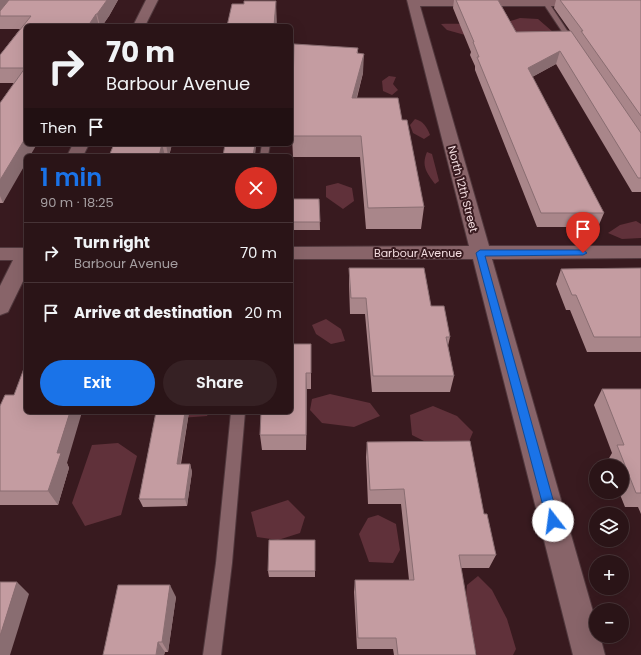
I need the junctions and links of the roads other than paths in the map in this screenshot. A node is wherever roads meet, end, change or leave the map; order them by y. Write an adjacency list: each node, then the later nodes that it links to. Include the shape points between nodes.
1 (152, 0): 5 (street)
2 (413, 1): 3 (street); 9 (street, North 12th Street)
3 (544, 1): 4 (street); 6 (lane)
4 (641, 3)
5 (140, 24)
6 (576, 48)
7 (641, 252): 9 (street, Barbour Avenue)
8 (293, 253): 9 (street, Barbour Avenue)
9 (480, 253): 16 (street, North 12th Street)
10 (0, 254): 11 (street)
11 (24, 254)
12 (24, 258): 13 (street)
13 (0, 307)
14 (238, 414): 15 (lane, via 224,563)
15 (212, 655)
16 (589, 655)

